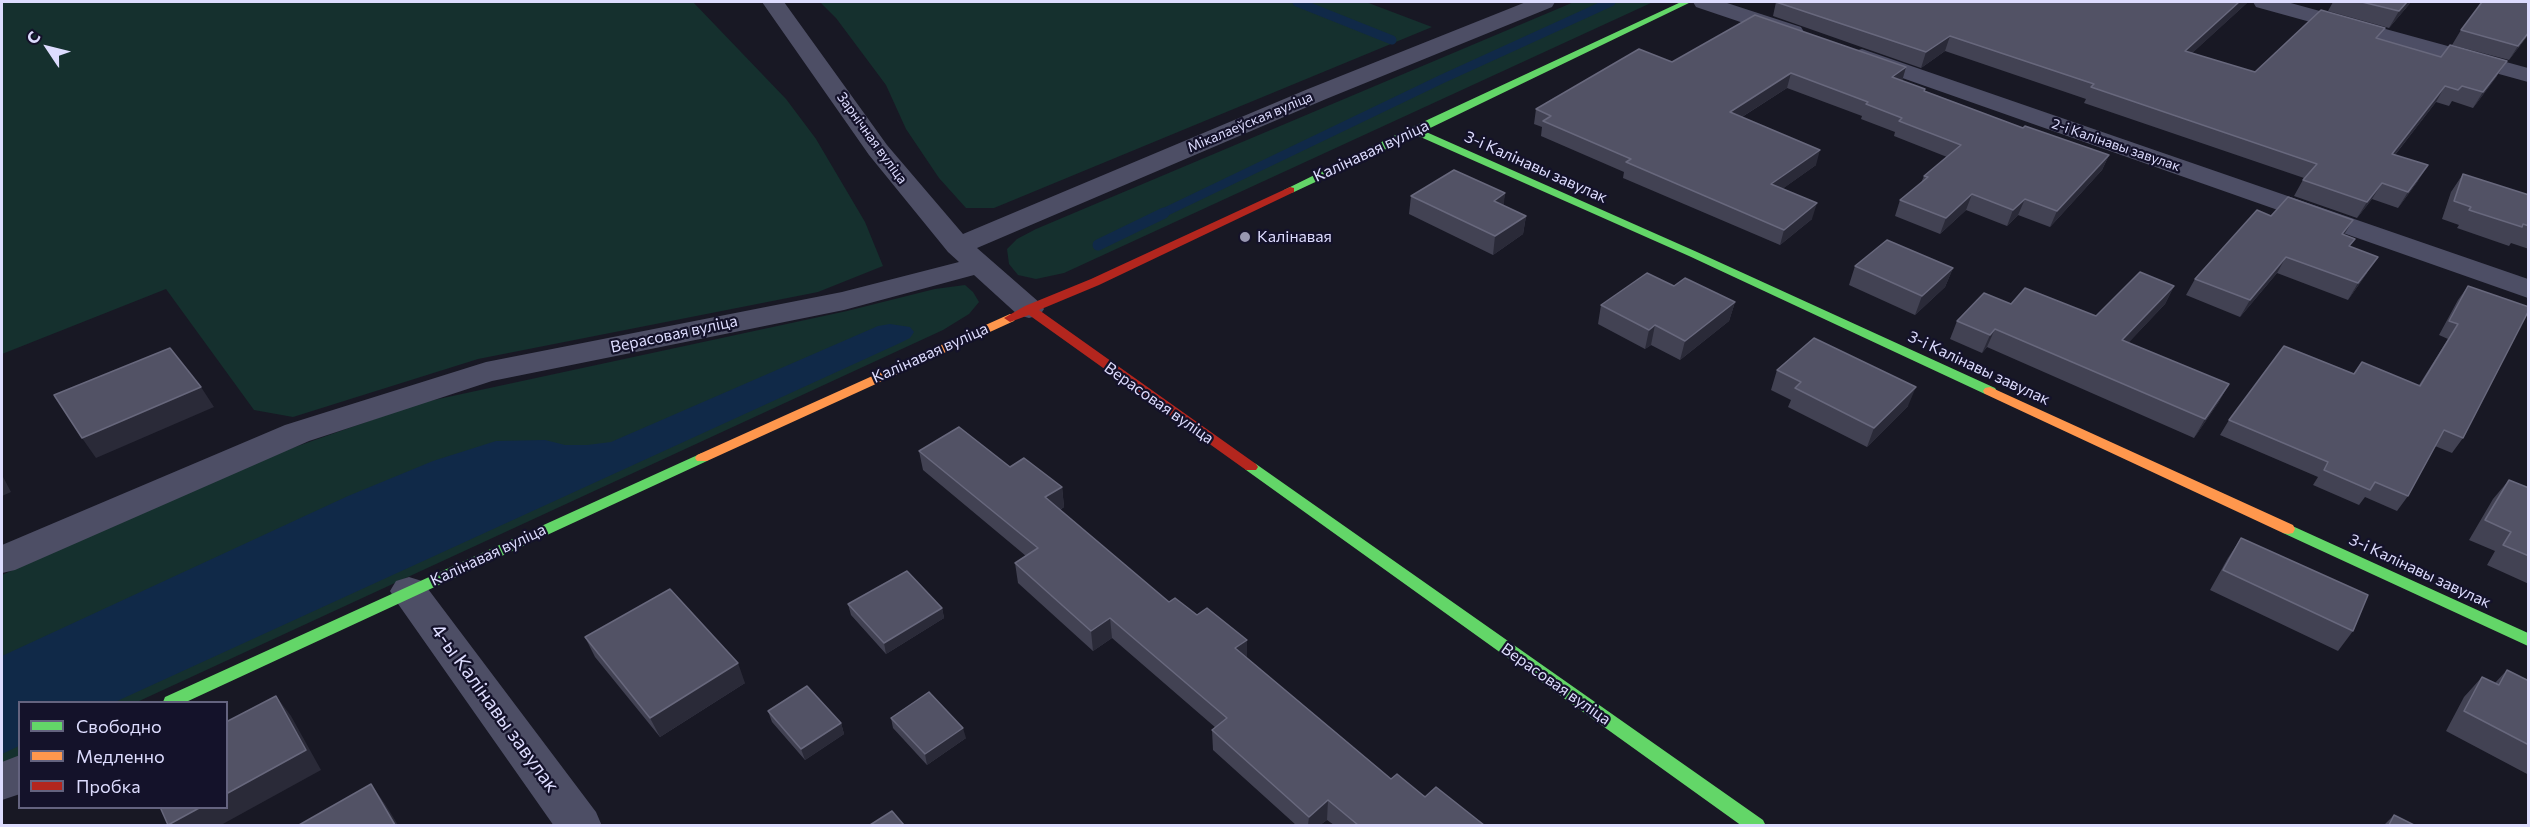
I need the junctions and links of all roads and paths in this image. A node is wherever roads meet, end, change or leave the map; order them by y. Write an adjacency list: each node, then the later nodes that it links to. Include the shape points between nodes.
1 (773, 2): 8 (street, Зарнічная вуліца, via 878,150)
2 (1544, 2): 8 (street, Мікалаеўская вуліца)
3 (1687, 2): 7 (street, Калінавая вуліца)
4 (1704, 2): 10 (street, 2-і Калінавы завулак)
5 (2264, 2): 6 (street)
6 (2529, 75)
7 (1414, 130): 11 (street, Калінавая вуліца, via 1095,282); 14 (street, 3-і Калінавы завулак, via 1694,254)
8 (958, 246): 9 (street, Зарнічная вуліца)
9 (981, 265): 11 (street, Верасовая вуліца); 12 (street, Верасовая вуліца, via 844,301 486,372 297,433)
10 (2529, 289)
11 (1029, 309): 13 (street, Калінавая вуліца); 19 (street, Верасовая вуліца)
12 (2, 560)
13 (409, 591): 15 (street, Калінавая вуліца); 18 (street, 4-ы Калінавы завулак)
14 (2529, 640)
15 (173, 701)
16 (18, 775): 17 (street)
17 (2, 782)
18 (580, 825)
19 (1757, 825)

